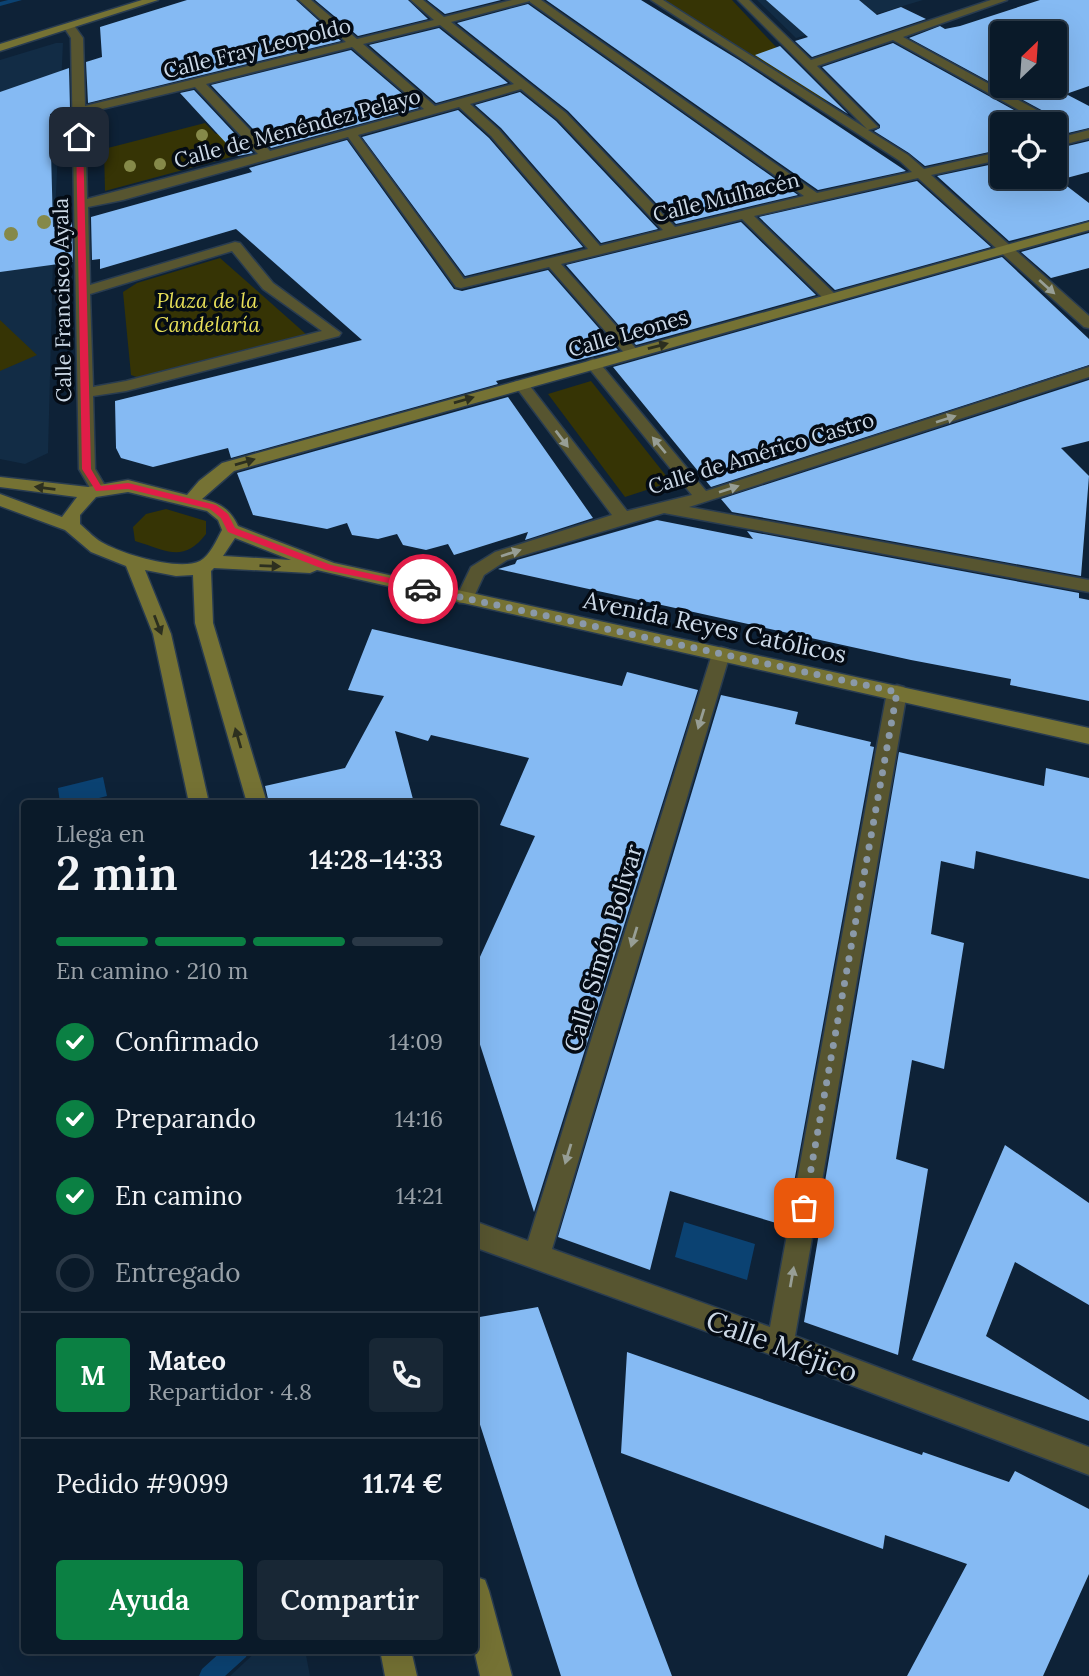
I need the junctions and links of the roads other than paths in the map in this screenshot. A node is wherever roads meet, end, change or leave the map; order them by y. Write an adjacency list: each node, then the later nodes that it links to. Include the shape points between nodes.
1 (153, 0): 10 (street)
2 (304, 0): 12 (street)
3 (416, 0): 9 (street)
4 (525, 0): 9 (street, Calle Fray Leopoldo)
5 (534, 0): 28 (street)
6 (656, 0): 25 (street)
7 (743, 0): 14 (street)
8 (1002, 0): 11 (street)
9 (443, 21): 12 (street, Calle Fray Leopoldo); 16 (street)
10 (69, 26): 13 (street); 19 (street, Calle Francisco Ayala, via 77,37)
11 (895, 37): 14 (street); 20 (street)
12 (354, 43): 15 (street, Calle Fray Leopoldo); 18 (street)
13 (0, 48)
14 (809, 65): 25 (street)
15 (198, 83): 19 (street, Calle Fray Leopoldo); 24 (street)
16 (523, 85): 17 (street, Calle de Menéndez Pelayo); 32 (street, via 562,116)
17 (461, 103): 18 (street, Calle de Menéndez Pelayo); 34 (street, via 495,133)
18 (433, 110): 22 (street, Calle de Menéndez Pelayo)
19 (79, 111): 29 (street, Calle Francisco Ayala)
20 (1031, 112)
21 (1067, 130): 23 (street)
22 (351, 133): 24 (street, Calle de Menéndez Pelayo); 35 (street, Calle Mulhacén, via 461,284)
23 (1084, 136)
24 (267, 156): 29 (street, Calle de Menéndez Pelayo)
25 (904, 158): 27 (street)
26 (990, 158): 27 (street, Calle Mulhacén)
27 (922, 173): 28 (street, Calle Mulhacén); 33 (street)
28 (815, 197): 30 (street, Calle Mulhacén)
29 (81, 204): 36 (street, Calle Francisco Ayala)
30 (744, 214): 32 (street, Calle Mulhacén); 37 (street)
31 (1089, 226): 33 (street, Calle Leones)
32 (672, 232): 34 (street, Calle Mulhacén)
33 (1006, 250): 37 (street, Calle Leones); 38 (street, one-way to 38)
34 (597, 251): 35 (street, Calle Mulhacén)
35 (552, 262): 39 (street)
36 (83, 292): 43 (street, Calle Francisco Ayala); 43 (street, via 235,246 268,286 334,332)
37 (831, 298): 39 (street, Calle Leones, one-way to 37)
38 (1089, 324)
39 (632, 353): 40 (street, Calle Leones)
40 (593, 364): 42 (street, Calle Leones); 46 (street, one-way to 40)
41 (1089, 372): 46 (street, Calle de Américo Castro, one-way to 41)
42 (521, 384): 48 (street, Calle Leones, one-way to 42, via 228,467); 50 (street, one-way to 50)
43 (85, 393): 45 (street, Calle Francisco Ayala, via 87,469)
44 (0, 482): 45 (street, one-way to 44)
45 (95, 491): 48 (street, via 128,486); 51 (street, via 71,514)
46 (703, 498): 49 (street, Calle de Américo Castro)
47 (0, 500): 51 (street, Avenida Reyes Católicos)
48 (191, 501): 52 (street, via 213,507)
49 (664, 508): 50 (street, Calle de Américo Castro); 56 (street)
50 (623, 518): 57 (street, Calle de Américo Castro, one-way to 50, via 477,571 501,556)
51 (71, 526): 53 (street, Avenida Reyes Católicos, via 97,548)
52 (231, 530): 54 (street); 55 (street, Avenida Reyes Católicos)
53 (133, 562): 54 (street, Avenida Reyes Católicos, via 176,570); 61 (street, one-way to 61, via 162,634)
54 (206, 565): 55 (street, Avenida Reyes Católicos, one-way to 55); 62 (street, one-way to 54, via 204,623)
55 (330, 568): 57 (street, Avenida Reyes Católicos)
56 (1089, 586)
57 (465, 598): 58 (street, Avenida Reyes Católicos)
58 (721, 654): 59 (street, Avenida Reyes Católicos); 64 (street, Calle Simón Bolivar, one-way to 64)
59 (897, 692): 60 (street, Avenida Reyes Católicos); 65 (street, one-way to 59)
60 (1089, 736)
61 (198, 800)
62 (256, 800)
63 (478, 1236): 64 (street, Calle Méjico)
64 (536, 1258): 65 (street, Calle Méjico)
65 (780, 1344): 66 (street, Calle Méjico)
66 (1089, 1461)
67 (478, 1606): 70 (street)
68 (397, 1654): 69 (street)
69 (401, 1676)
70 (496, 1676)

